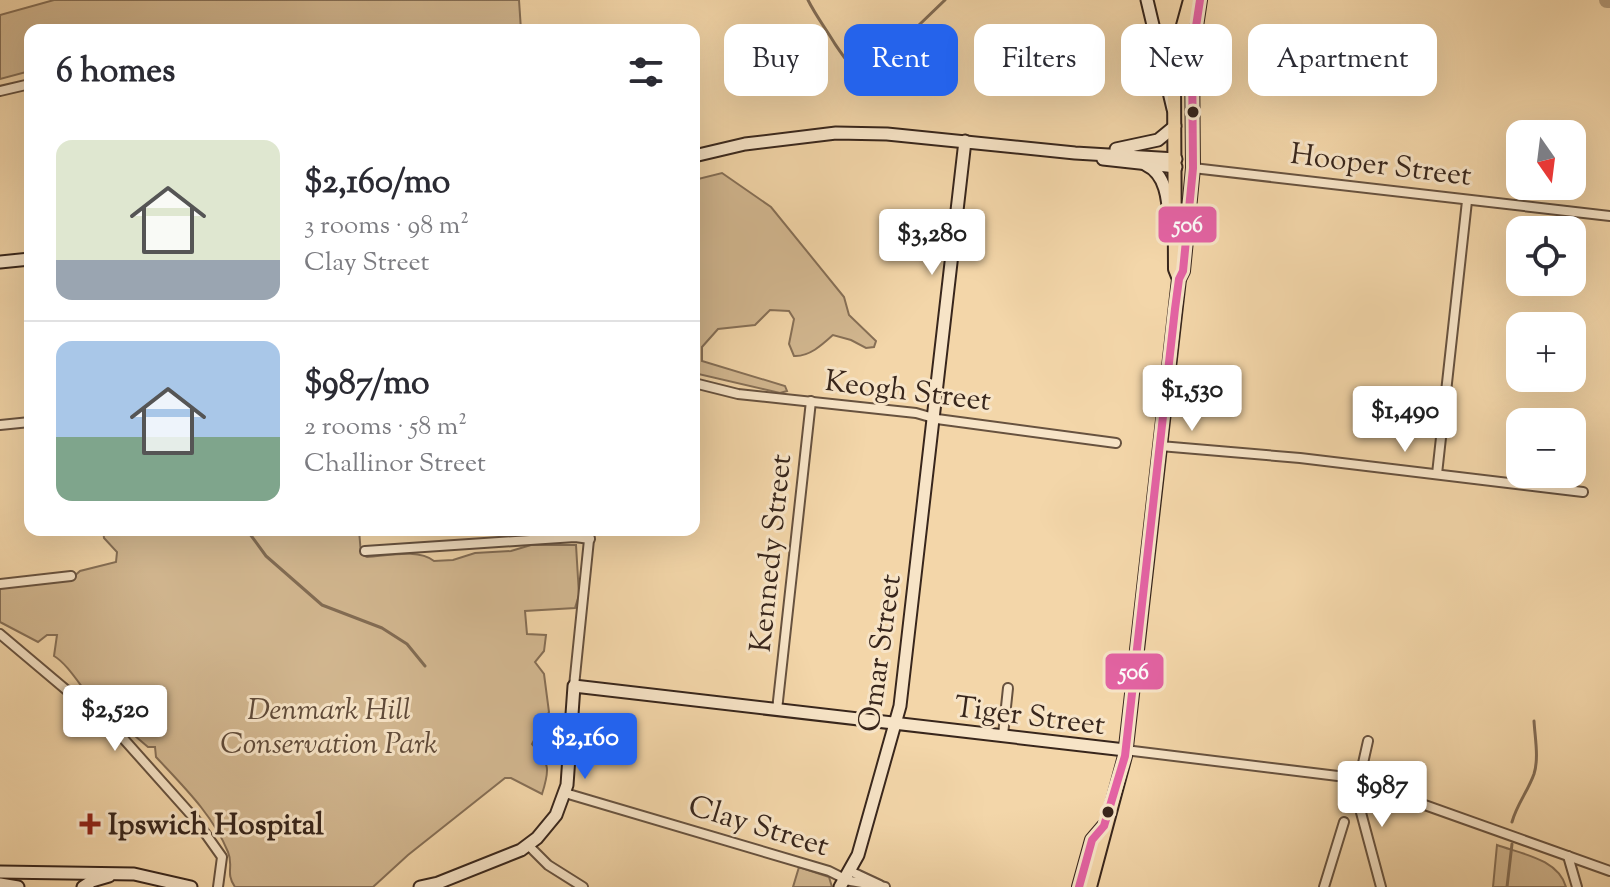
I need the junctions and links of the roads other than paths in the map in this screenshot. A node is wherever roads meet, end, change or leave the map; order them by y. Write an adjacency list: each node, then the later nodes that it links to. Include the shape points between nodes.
1 (1147, 0): 7 (street)
2 (1190, 0): 4 (main road)
3 (1200, 0): 4 (main road)
4 (1190, 17): 7 (main road, via 1175,67); 13 (main road)
5 (24, 85): 6 (street)
6 (0, 91)
7 (1174, 120): 9 (street, via 1166,136 1152,142); 11 (main road)
8 (965, 141): 9 (street, Hooper Street); 10 (street, Hooper Street, via 836,133); 22 (street, Omar Street)
9 (1075, 153): 11 (street, Hooper Street); 12 (street, Hooper Street)
10 (700, 155)
11 (1176, 163): 12 (street, Hooper Street); 13 (main road, Hooper Street); 16 (main road)
12 (1144, 164): 16 (street, via 1160,177)
13 (1193, 168): 14 (street, Hooper Street); 19 (main road)
14 (1467, 201): 15 (street, Hooper Street); 27 (street)
15 (1610, 216)
16 (1176, 239): 19 (main road)
17 (24, 260): 18 (street)
18 (0, 262)
19 (1179, 279): 26 (main road)
20 (700, 384): 21 (street, Keogh Street)
21 (811, 401): 22 (street, Keogh Street); 37 (street, Kennedy Street)
22 (933, 417): 25 (street, Keogh Street); 38 (street, Omar Street)
23 (24, 423): 24 (street)
24 (0, 425)
25 (1116, 443)
26 (1160, 446): 27 (street); 41 (main road)
27 (1437, 474): 28 (street)
28 (1583, 492)
29 (580, 536): 31 (street)
30 (590, 536): 35 (street)
31 (365, 551)
32 (71, 576): 33 (street)
33 (0, 584)
34 (0, 634): 62 (street, via 121,736 195,819 222,857)
35 (574, 686): 37 (street, Tiger Street); 43 (street)
36 (1008, 688): 39 (street)
37 (777, 710): 38 (street, Tiger Street)
38 (897, 723): 39 (street, Tiger Street); 53 (street, Omar Street, via 858,855)
39 (1003, 735): 41 (street, Tiger Street)
40 (1368, 741): 42 (street)
41 (1125, 750): 42 (street, Tiger Street); 45 (main road)
42 (1356, 780): 47 (street, Tiger Street); 69 (street)
43 (565, 793): 46 (street, via 556,815); 53 (street, Clay Street)
44 (1344, 822): 68 (street)
45 (1104, 826): 66 (main road, via 1092,840); 67 (main road)
46 (528, 845): 56 (street); 64 (street)
47 (1568, 856): 48 (street, Tiger Street); 70 (street)
48 (1610, 871)
49 (0, 872): 50 (street)
50 (18, 872): 51 (street); 59 (street)
51 (67, 872): 52 (street); 60 (street)
52 (118, 874): 54 (street); 60 (street)
53 (845, 880): 57 (street, Clay Street); 58 (street, Clay Street)
54 (143, 881): 61 (street)
55 (0, 884): 59 (street)
56 (438, 885): 63 (street)
57 (870, 885): 58 (street, Clay Street); 65 (street)
58 (883, 886)
59 (19, 887)
60 (80, 887)
61 (191, 887)
62 (218, 887)
63 (420, 887)
64 (583, 887)
65 (860, 887)
66 (1079, 887)
67 (1090, 887)
68 (1324, 887)
69 (1381, 887)
70 (1577, 887)

